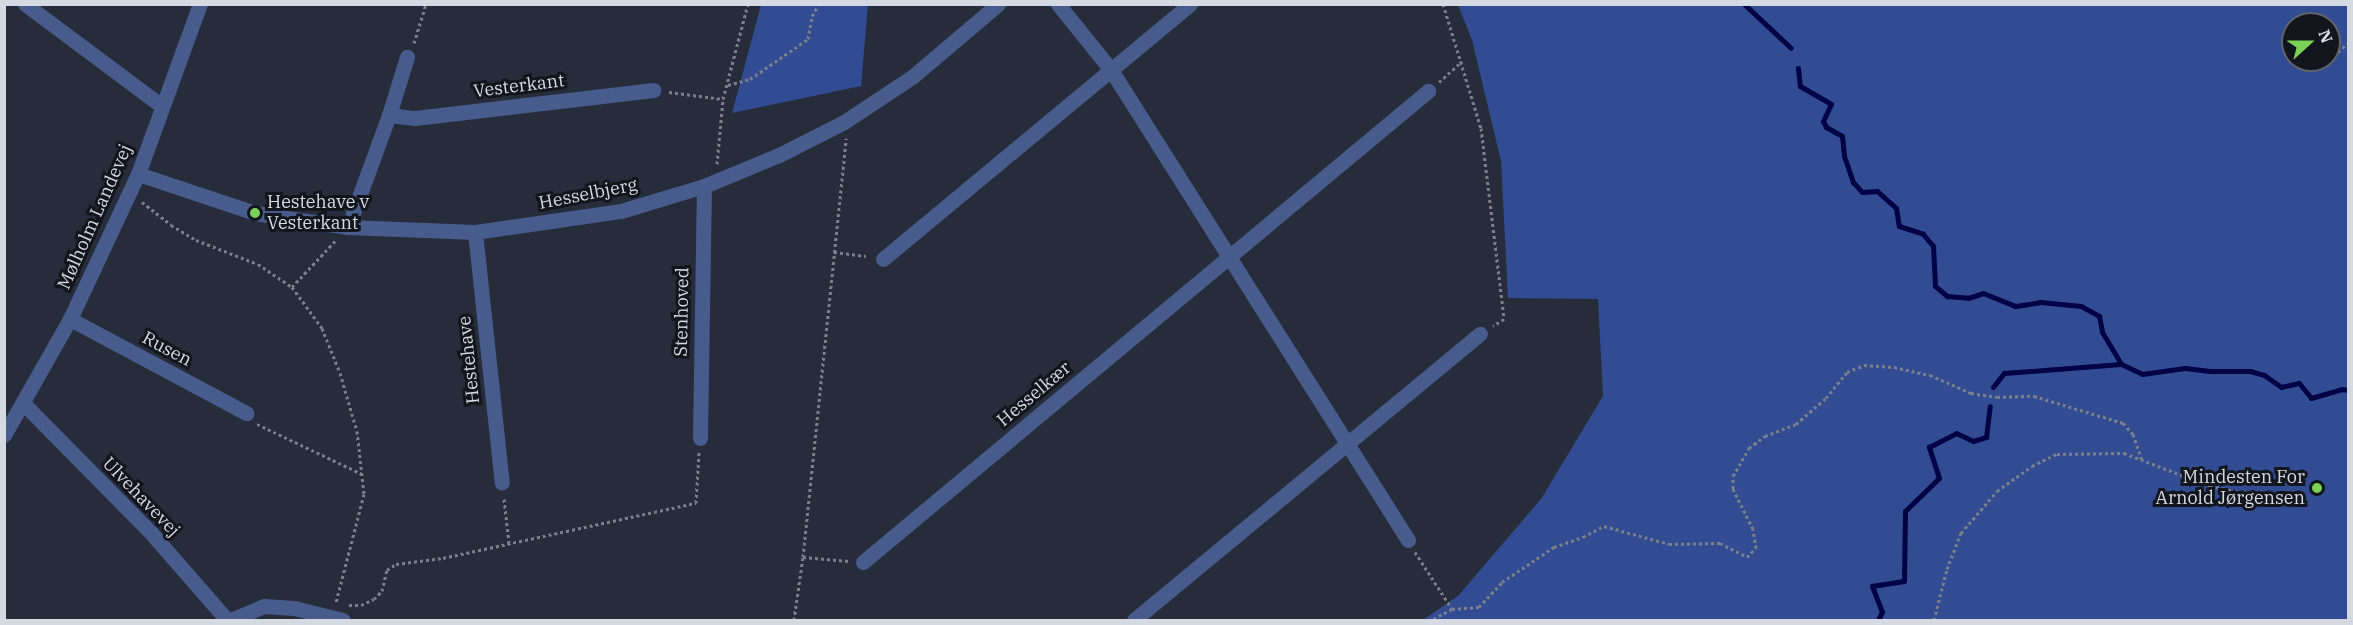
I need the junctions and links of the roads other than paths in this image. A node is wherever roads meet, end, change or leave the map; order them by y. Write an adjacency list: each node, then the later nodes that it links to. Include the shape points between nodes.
1 (25, 4): 10 (street)
2 (200, 4): 10 (street, Mølholm Landevej)
3 (998, 4): 13 (street, Hesselbjerg, via 912,77 844,122)
4 (1058, 4): 7 (street)
5 (1190, 4): 7 (street)
6 (407, 57): 11 (street)
7 (1112, 70): 16 (street); 17 (street)
8 (653, 90): 11 (street, Vesterkant, via 415,118)
9 (1428, 91): 16 (street, Hesselkær)
10 (162, 106): 12 (street, Mølholm Landevej)
11 (389, 115): 14 (street)
12 (138, 174): 14 (street, Hesselbjerg, via 255,213); 18 (street, Mølholm Landevej)
13 (704, 186): 15 (street, Hesselbjerg, via 621,211); 23 (street, Stenhoved)
14 (348, 227): 15 (street, Hesselbjerg)
15 (475, 232): 25 (street, Hestehave)
16 (1229, 256): 24 (street); 27 (street, Hesselkær)
17 (883, 259)
18 (70, 318): 20 (street, Mølholm Landevej); 21 (street, Rusen)
19 (1480, 334): 24 (street)
20 (23, 403): 22 (street, Mølholm Landevej); 28 (street, Ulvehavevej, via 152,534)
21 (246, 413)
22 (4, 435)
23 (700, 438)
24 (1346, 445): 26 (street); 30 (street)
25 (501, 483)
26 (1408, 540)
27 (863, 562)
28 (229, 621): 29 (street, via 264,606 294,608)
29 (343, 621)
30 (1134, 621)

